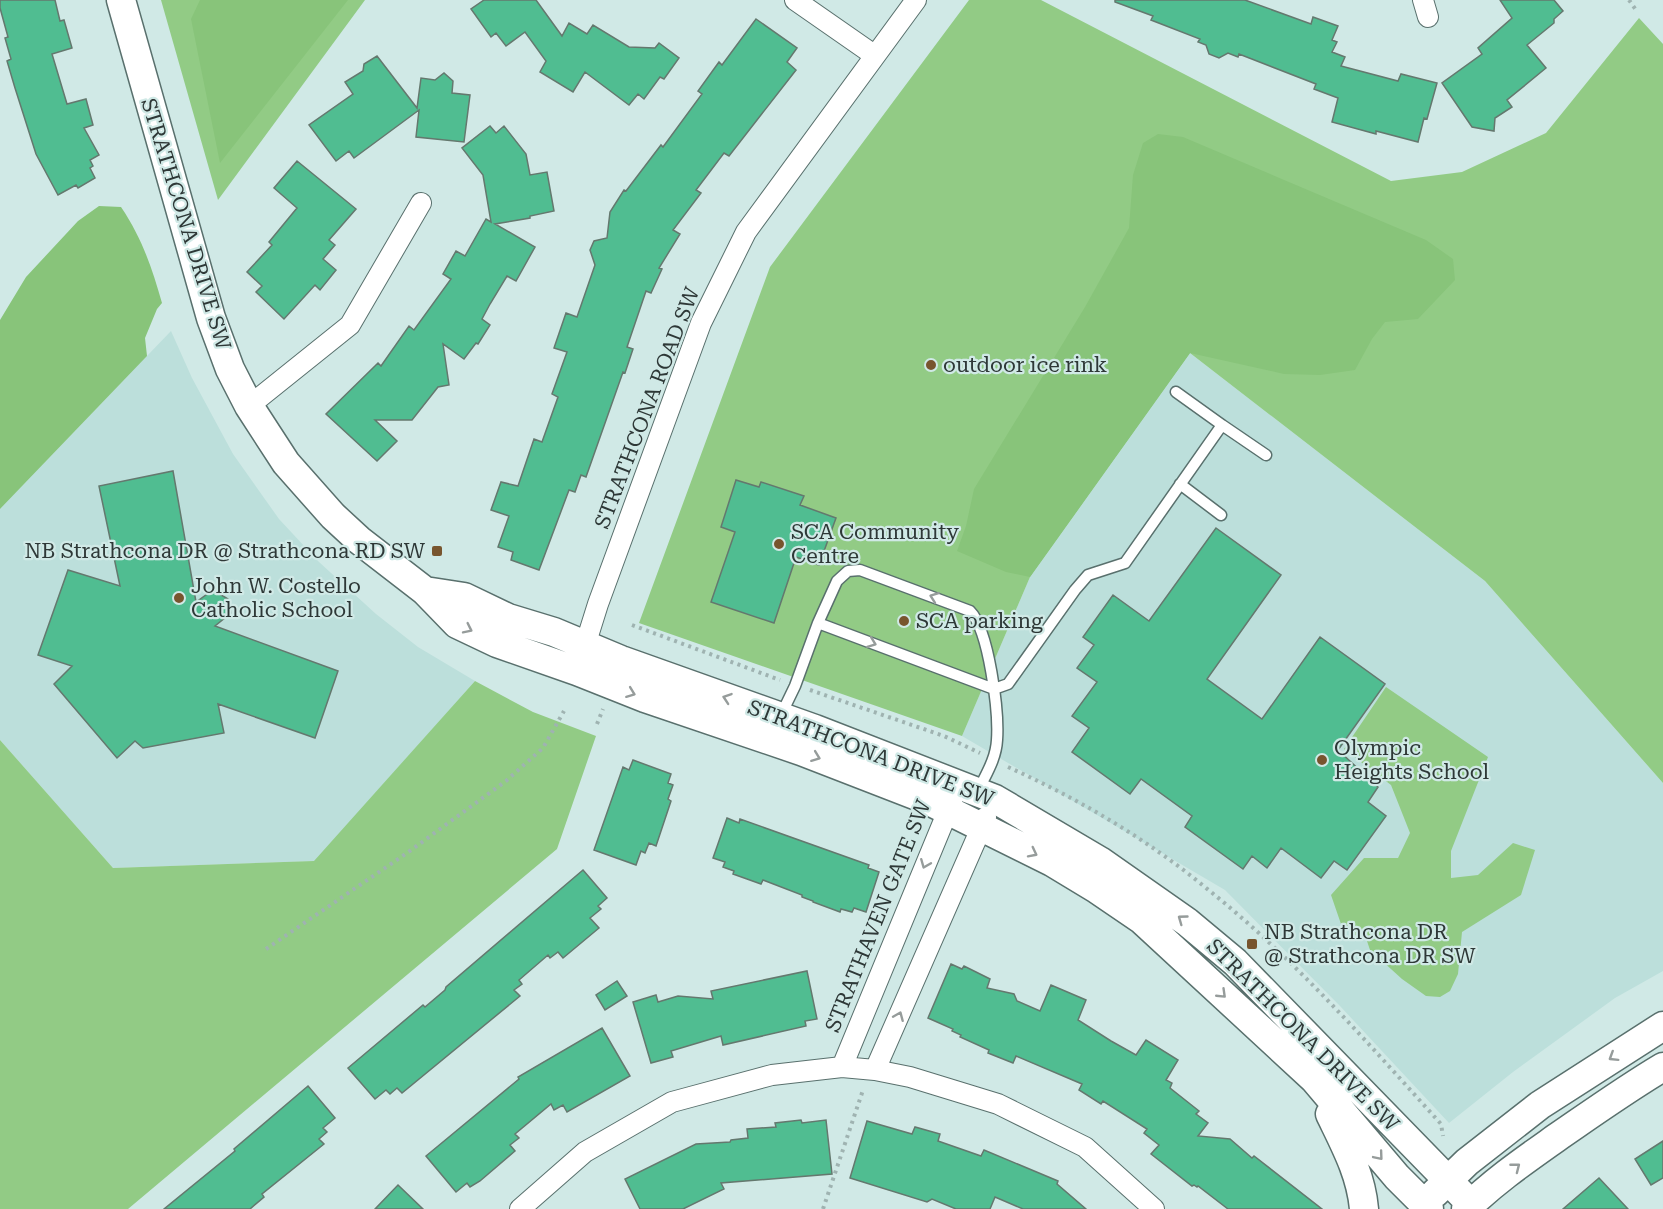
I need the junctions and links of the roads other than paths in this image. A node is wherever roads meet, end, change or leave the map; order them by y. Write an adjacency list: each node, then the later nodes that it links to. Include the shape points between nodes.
1 (121, 0): 7 (street, STRATHCONA DRIVE SW, via 211,318)
2 (795, 0): 4 (street)
3 (916, 0): 4 (street, STRATHCONA ROAD SW)
4 (874, 55): 13 (street, STRATHCONA ROAD SW, via 746,232 716,292 701,323)
5 (421, 203): 7 (street, via 350,325)
6 (1176, 392): 8 (lane)
7 (249, 406): 13 (street, STRATHCONA DRIVE SW, via 286,463 325,508 424,591 457,624 497,644)
8 (1222, 425): 9 (lane); 10 (lane)
9 (1266, 455)
10 (1180, 484): 11 (lane); 14 (lane, via 1125,563 1088,575 1008,684)
11 (1221, 515)
12 (818, 623): 14 (lane, one-way to 14); 14 (lane, one-way to 12, via 985,643 977,617 970,611 860,570 848,571 837,581); 15 (lane)
13 (581, 658): 15 (street, STRATHCONA DRIVE SW, one-way to 13, via 621,660); 17 (street, STRATHCONA DRIVE SW, one-way to 17, via 645,698 801,751)
14 (994, 689): 16 (lane, via 997,740 993,761)
15 (780, 716): 16 (street, STRATHCONA DRIVE SW)
16 (977, 791): 17 (street, STRATHAVEN GATE SW); 18 (street); 24 (street, STRATHCONA DRIVE SW, one-way to 16, via 1235,962 1187,922 1100,861)
17 (947, 810): 18 (street, STRATHCONA DRIVE SW); 20 (street, STRATHAVEN GATE SW, one-way to 20)
18 (981, 826): 22 (street, one-way to 18); 23 (street, STRATHCONA DRIVE SW, one-way to 23, via 1052,862 1142,920)
19 (1663, 1026): 24 (street, STRATHCONA DRIVE SW, one-way to 24, via 1540,1105 1467,1162)
20 (842, 1067): 22 (street); 27 (street, via 772,1075 672,1102 585,1152)
21 (1663, 1067): 26 (street, STRATHCONA DRIVE SW, one-way to 21, via 1534,1153)
22 (875, 1070): 28 (street, via 998,1104 1085,1147)
23 (1314, 1079): 25 (street, STRATHCONA DRIVE SW, one-way to 25); 29 (street, via 1354,1165)
24 (1449, 1181): 25 (street, STRATHCONA DRIVE SW); 26 (street, STRATHCONA DRIVE SW)
25 (1423, 1207)
26 (1471, 1207)
27 (520, 1209)
28 (1154, 1209)
29 (1364, 1209)

